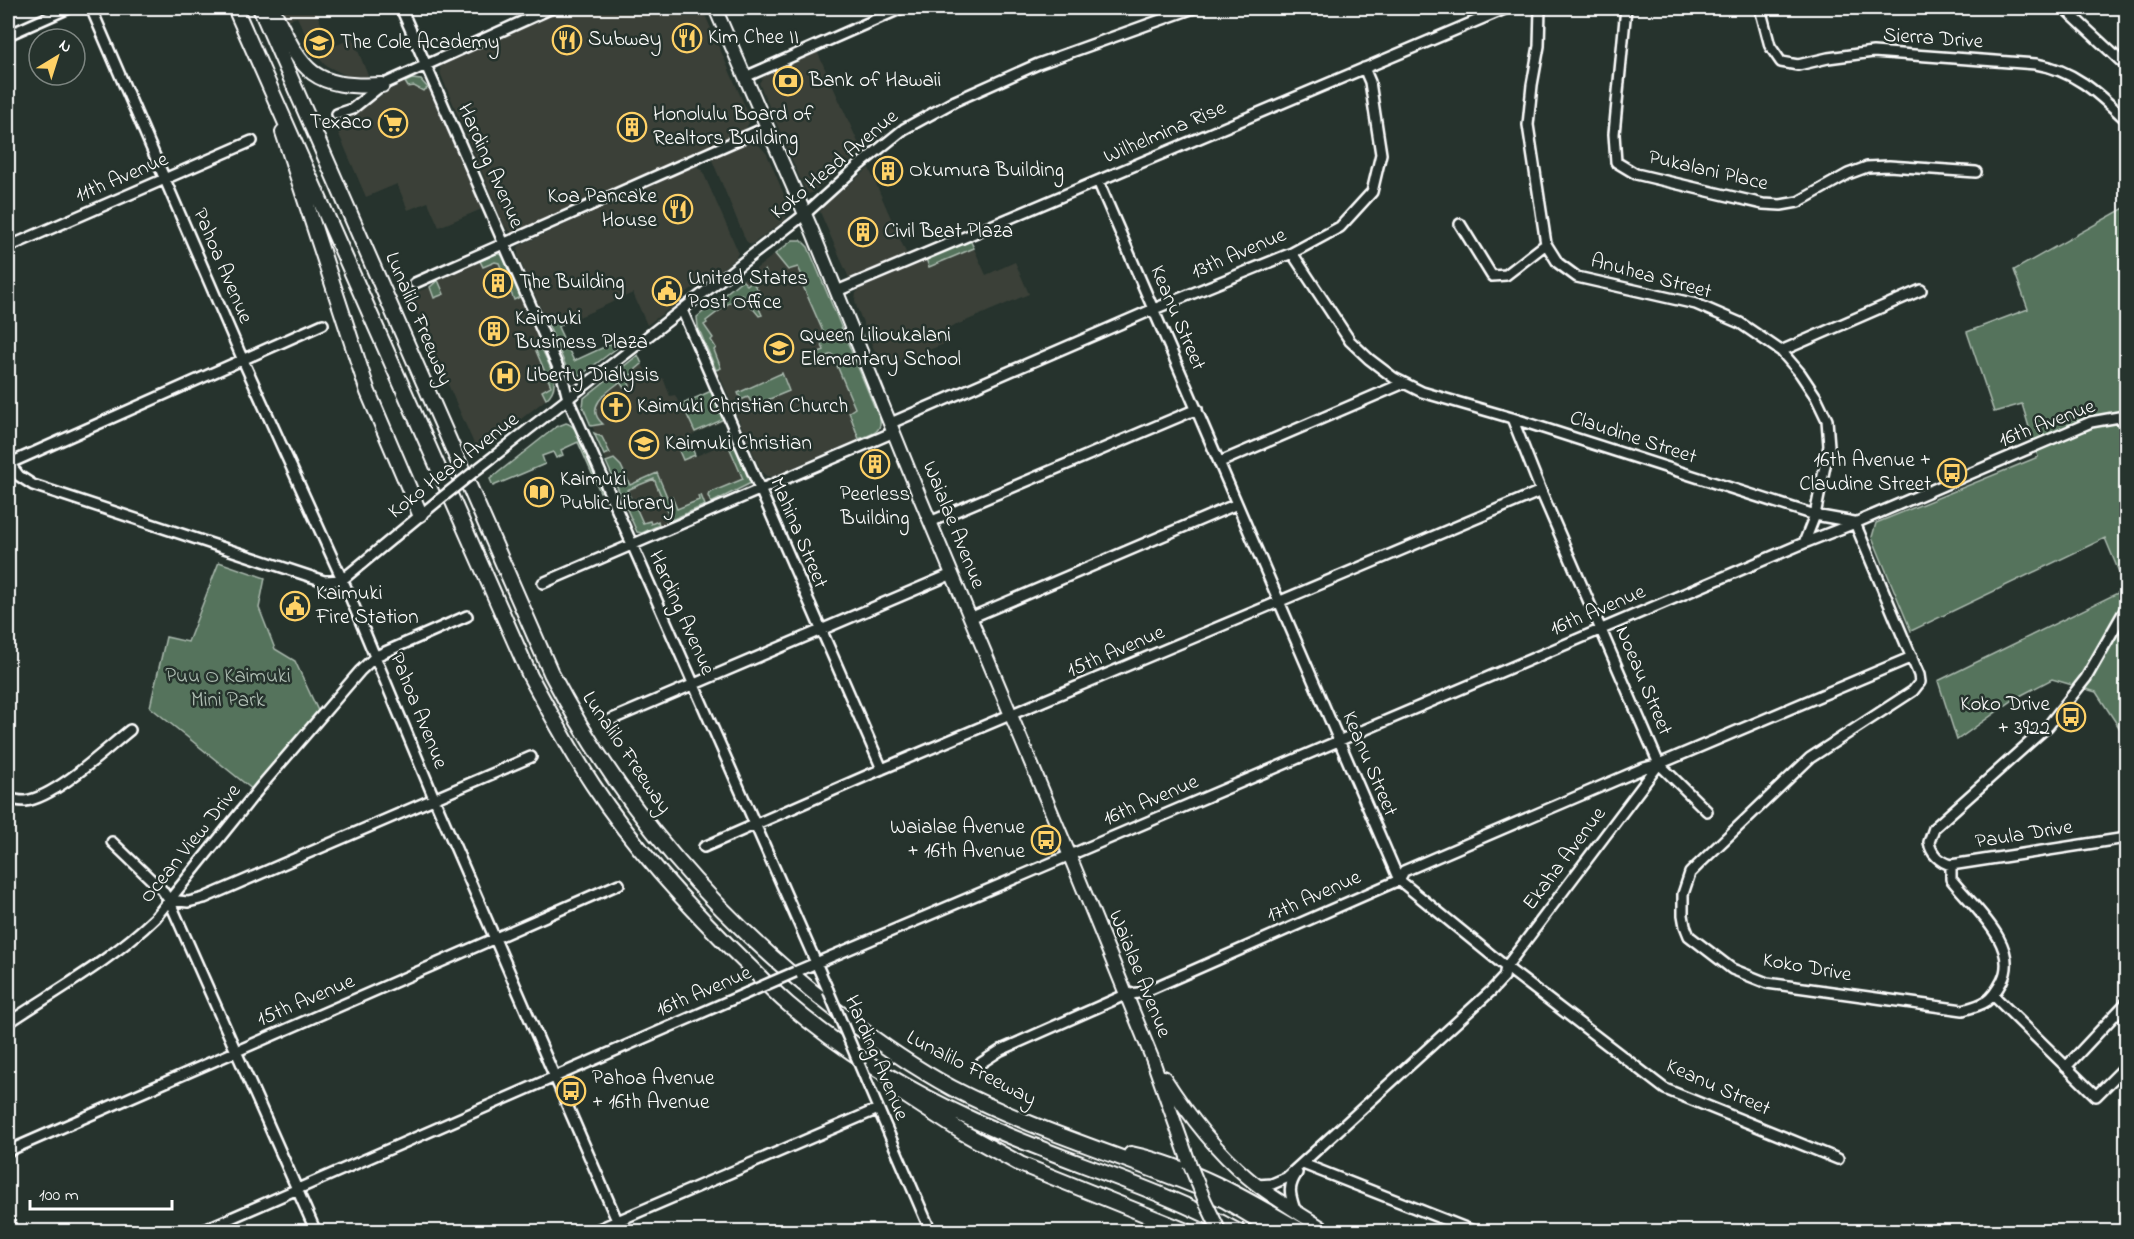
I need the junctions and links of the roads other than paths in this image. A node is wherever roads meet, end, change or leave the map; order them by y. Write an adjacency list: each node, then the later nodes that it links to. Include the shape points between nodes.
1 (69, 8): 16 (street)
2 (91, 8): 28 (street, Pahoa Avenue)
3 (235, 8): 20 (highway, Lunalilo Freeway)
4 (260, 8): 107 (highway, Lunalilo Freeway, via 538,646 570,709 638,814 704,892 754,942 886,1048 953,1088)
5 (272, 8): 22 (highway, via 293,50 310,71 340,85)
6 (401, 8): 17 (street, Harding Avenue)
7 (552, 8): 17 (street)
8 (715, 8): 21 (main road, Waialae Avenue)
9 (902, 8): 21 (street)
10 (1194, 8): 30 (street, Koko Head Avenue, via 1038,64 937,110 889,140)
11 (1507, 8): 19 (street, Wilhelmina Rise)
12 (1540, 8): 32 (street, Anuhea Street, via 1528,125)
13 (1626, 8): 27 (street, Pukalani Place, via 1614,134 1616,162 1636,174 1781,205 1798,202 1867,167)
14 (1760, 8): 24 (street, Sierra Drive, via 1770,46 1781,62 1798,65 1873,52 2036,64 2054,67 2088,85)
15 (2064, 8): 18 (street)
16 (8, 35)
17 (426, 64): 22 (street); 33 (street, Harding Avenue)
18 (2127, 66)
19 (1364, 68): 29 (street, Wilhelmina Rise); 35 (street, 13th Avenue, via 1370,82 1381,154 1372,192 1340,227)
20 (264, 73): 55 (highway, via 368,392); 97 (highway, Lunalilo Freeway, via 518,652 566,742 613,814 679,895)
21 (745, 77): 25 (main road, Waialae Avenue)
22 (382, 85): 23 (street, via 352,109)
23 (337, 114)
24 (2125, 118)
25 (767, 127): 30 (main road, Waialae Avenue); 33 (street)
26 (252, 141): 28 (street, 11th Avenue)
27 (1976, 172)
28 (165, 178): 34 (street, 11th Avenue); 43 (street, Pahoa Avenue)
29 (1098, 181): 37 (street, Wilhelmina Rise); 39 (street, Keanu Street)
30 (805, 214): 37 (main road, Waialae Avenue); 40 (street, Koko Head Avenue)
31 (1460, 224): 32 (street, via 1492,276 1506,275)
32 (1546, 244): 42 (street, Anuhea Street, via 1558,263 1577,277 1696,304 1740,323)
33 (505, 245): 36 (street); 45 (street, Harding Avenue)
34 (8, 247)
35 (1292, 253): 39 (street, 13th Avenue); 44 (street, Claudine Street, via 1350,341)
36 (415, 283)
37 (837, 291): 49 (main road, Waialae Avenue)
38 (1921, 291): 42 (street)
39 (1154, 309): 46 (street, Keanu Street); 49 (street, 13th Avenue)
40 (682, 310): 45 (street, Koko Head Avenue); 52 (street, Mahina Street)
41 (323, 324): 43 (street)
42 (1780, 351): 56 (street, Anuhea Street, via 1800,373 1827,420 1829,446)
43 (242, 358): 51 (street); 62 (street, Pahoa Avenue)
44 (1404, 383): 47 (street, Claudine Street, via 1422,392); 50 (street)
45 (568, 399): 55 (street, Koko Head Avenue, bridge); 60 (street, Harding Avenue)
46 (1197, 409): 50 (street, Keanu Street); 57 (street)
47 (1512, 418): 53 (street, Noeau Street); 56 (street, Claudine Street)
48 (2123, 422): 58 (street, 16th Avenue, via 2119,417 2091,422)
49 (893, 428): 52 (street, 13th Avenue); 57 (main road, Waialae Avenue)
50 (1220, 462): 54 (street, Keanu Street)
51 (8, 464): 62 (street, via 33,485 315,579)
52 (759, 488): 60 (street, 13th Avenue); 69 (street, Mahina Street)
53 (1541, 491): 64 (street, 15th Avenue); 68 (street, Noeau Street)
54 (1237, 504): 64 (street, Keanu Street); 67 (street)
55 (420, 514): 62 (street, Koko Head Avenue)
56 (1815, 515): 58 (street, Claudine Street); 59 (street, Anuhea Street)
57 (930, 522): 61 (main road, Waialae Avenue)
58 (1855, 523): 59 (street, 16th Avenue); 71 (street)
59 (1804, 543): 68 (street, 16th Avenue)
60 (632, 545): 63 (street, 13th Avenue); 72 (street, Harding Avenue)
61 (952, 574): 67 (main road, Waialae Avenue); 69 (street)
62 (342, 580): 70 (street, Pahoa Avenue)
63 (543, 583)
64 (1280, 603): 73 (street, 15th Avenue); 76 (street, Keanu Street)
65 (2127, 608): 88 (street, Paula Drive, via 2086,678 2048,726 1934,828 1929,839 1932,852)
66 (466, 616): 70 (street)
67 (970, 618): 73 (main road, Waialae Avenue)
68 (1601, 629): 76 (street, 16th Avenue); 78 (street, Noeau Street)
69 (820, 630): 72 (street); 79 (street, Mahina Street)
70 (376, 656): 81 (street, Pahoa Avenue); 91 (street, Ocean View Drive, via 329,705)
71 (1912, 657): 78 (street); 96 (street, Koko Drive, via 1920,682 1913,691 1810,758 1698,865 1690,873 1683,894 1683,915 1689,936 1720,962 1767,983 1963,1010 1984,1004)
72 (693, 686): 74 (street); 83 (street, Harding Avenue)
73 (1011, 715): 79 (street, 15th Avenue); 87 (main road, Waialae Avenue)
74 (610, 720)
75 (130, 730): 80 (street, via 44,795 22,801)
76 (1339, 741): 87 (street, 16th Avenue); 89 (street, Keanu Street)
77 (531, 757): 81 (street)
78 (1659, 764): 82 (street, Noeau Street); 89 (street, 17th Avenue, via 1404,871); 94 (street, Ekaha Avenue)
79 (882, 769): 83 (street, 15th Avenue)
80 (8, 797)
81 (434, 798): 91 (street, via 204,898 188,902); 92 (street, Pahoa Avenue)
82 (1707, 811)
83 (754, 826): 86 (street, 15th Avenue); 93 (street, Harding Avenue)
84 (2127, 838): 88 (street, Paula Drive)
85 (112, 842): 91 (street)
86 (704, 847)
87 (1070, 855): 93 (street, 16th Avenue); 95 (main road, Waialae Avenue)
88 (1951, 865): 96 (street, via 1951,879 1994,929 2005,948 2008,964)
89 (1398, 880): 94 (street, Keanu Street); 95 (street, 17th Avenue, via 1144,992)
90 (619, 884): 92 (street, 15th Avenue)
91 (168, 900): 99 (street, Ocean View Drive, via 130,941); 100 (street)
92 (495, 939): 100 (street, 15th Avenue); 105 (street, Pahoa Avenue)
93 (815, 964): 105 (street, 16th Avenue, bridge); 106 (street, Harding Avenue, bridge)
94 (1506, 967): 109 (street, Keanu Street, via 1665,1089); 110 (street, Ekaha Avenue, via 1504,977 1491,991)
95 (1125, 995): 101 (main road, Waialae Avenue); 102 (street, 17th Avenue, via 1000,1050)
96 (1994, 996): 103 (street)
97 (787, 1003): 123 (highway, via 876,1075 962,1132 1020,1164); 125 (highway, Lunalilo Freeway, via 867,1062 944,1106 1028,1144 1192,1207)
98 (2126, 1003): 103 (street)
99 (8, 1023)
100 (237, 1050): 108 (street, 15th Avenue); 112 (street)
101 (1152, 1058): 111 (main road, Waialae Avenue, via 1183,1107 1215,1146); 124 (main road, Waialae Avenue, bridge, via 1204,1201)
102 (981, 1063)
103 (2066, 1066): 104 (street, via 2097,1096)
104 (2127, 1066)
105 (556, 1075): 112 (street, 16th Avenue); 115 (street, Pahoa Avenue)
106 (878, 1109): 115 (street); 122 (street, Harding Avenue)
107 (1091, 1146): 126 (highway, Lunalilo Freeway, via 1200,1188); 127 (highway, via 1180,1168 1232,1191)
108 (8, 1151)
109 (1838, 1159)
110 (1303, 1164): 111 (street, Ekaha Avenue, via 1286,1178); 113 (street, Ekaha Avenue, via 1290,1183); 128 (street)
111 (1257, 1185): 113 (main road, Waialae Avenue)
112 (298, 1188): 118 (street, 16th Avenue); 119 (street)
113 (1295, 1210): 116 (main road, Waialae Avenue)
114 (8, 1220): 117 (street)
115 (617, 1220): 120 (street); 121 (street, Pahoa Avenue)
116 (1328, 1231)
117 (13, 1232)
118 (199, 1232)
119 (316, 1232)
120 (592, 1232)
121 (622, 1232)
122 (931, 1232)
123 (1189, 1232)
124 (1220, 1232)
125 (1239, 1232)
126 (1278, 1232)
127 (1303, 1232)
128 (1476, 1232)

